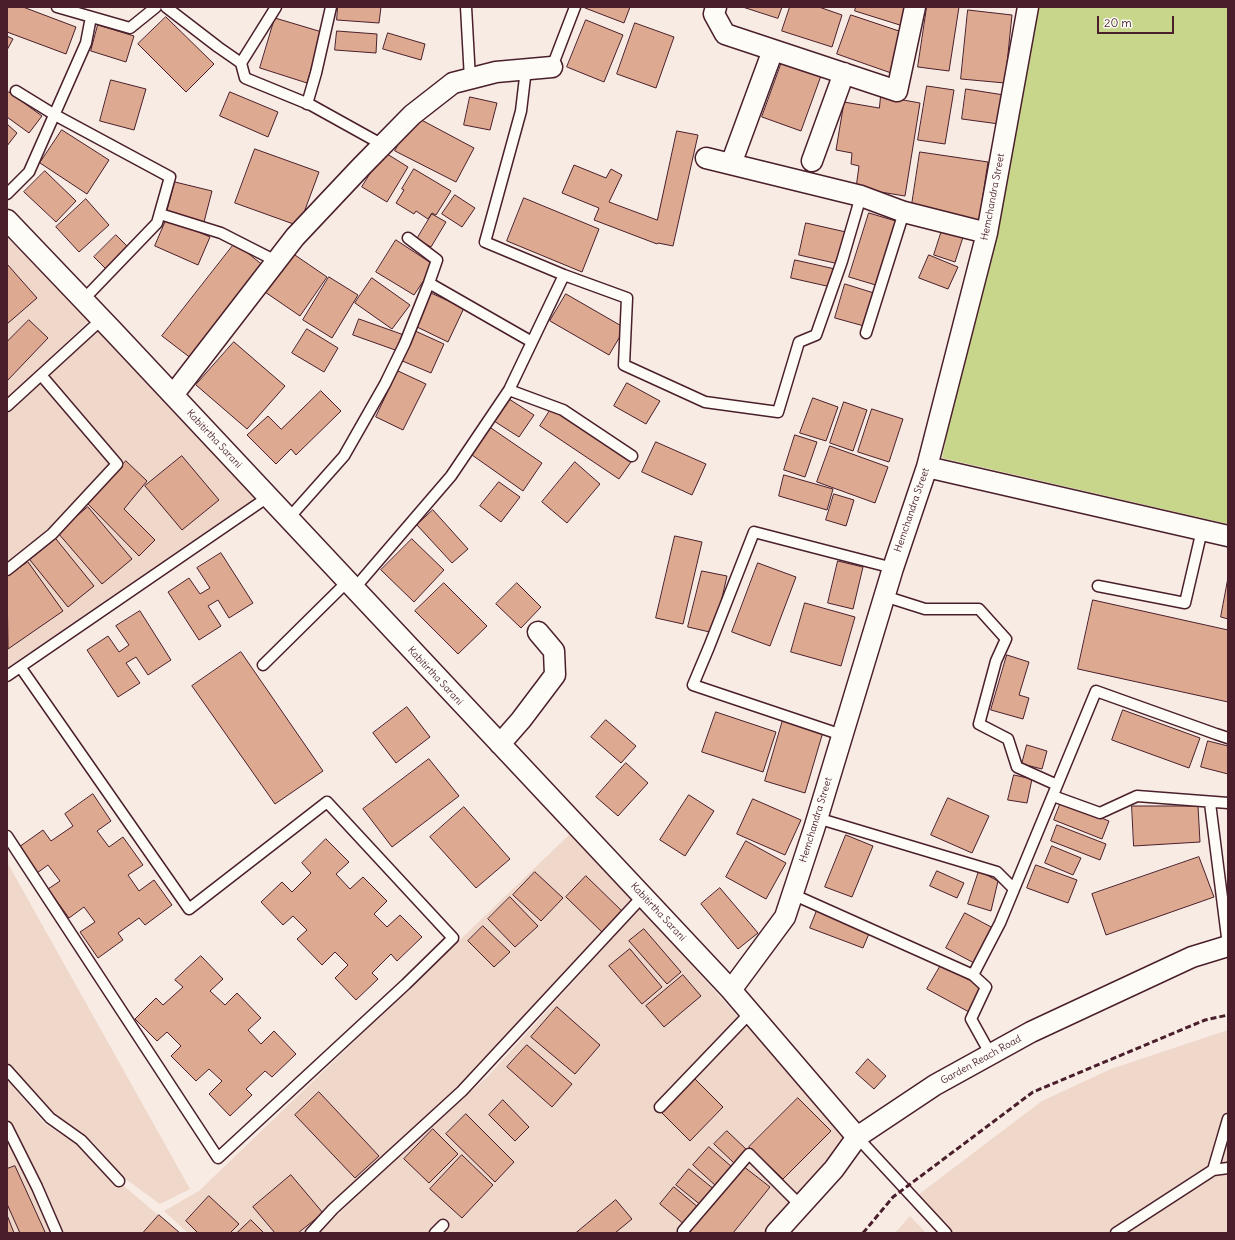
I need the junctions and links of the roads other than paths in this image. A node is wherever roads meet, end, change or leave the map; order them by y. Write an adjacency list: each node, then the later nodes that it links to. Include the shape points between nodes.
1 (57, 7): 11 (lane)
2 (156, 7): 11 (lane, via 130,28)
3 (166, 7): 13 (lane)
4 (276, 7): 13 (lane)
5 (331, 7): 19 (lane)
6 (466, 7): 17 (lane)
7 (575, 7): 14 (lane)
8 (716, 7): 12 (street, via 714,14 725,34)
9 (915, 7): 16 (street, via 897,91)
10 (1028, 7): 30 (street, Hemchandra Street)
11 (90, 17): 20 (lane, via 86,43)
12 (773, 50): 16 (street); 24 (street)
13 (241, 63): 19 (lane, via 245,78)
14 (552, 67): 15 (street)
15 (526, 69): 17 (street, via 496,72); 33 (lane, via 521,112 485,242)
16 (844, 73): 23 (street)
17 (470, 79): 21 (street, via 453,83 412,116)
18 (16, 91): 20 (lane)
19 (307, 104): 21 (lane)
20 (55, 115): 25 (lane, via 29,172); 28 (lane, via 170,178)
21 (383, 145): 32 (street, via 295,237)
22 (706, 158): 24 (street)
23 (812, 161)
24 (731, 164): 26 (street)
25 (7, 194)
26 (860, 196): 27 (street); 33 (lane, via 842,260 816,335 799,342 778,412 705,402 624,365 626,298)
27 (904, 212): 30 (street); 37 (lane)
28 (160, 214): 32 (lane, via 221,233); 35 (lane, via 157,223)
29 (7, 220): 35 (street, Kabitirtha Sarani)
30 (987, 233): 44 (street, Hemchandra Street)
31 (408, 238): 34 (lane, via 437,260)
32 (276, 261): 41 (street)
33 (564, 274): 38 (lane)
34 (430, 283): 38 (lane); 46 (lane, via 385,384 344,456)
35 (84, 300): 36 (street, Kabitirtha Sarani)
36 (102, 319): 39 (lane); 41 (street, Kabitirtha Sarani)
37 (866, 333)
38 (532, 342): 40 (lane)
39 (41, 375): 42 (lane); 50 (lane, via 117,464 52,534)
40 (509, 390): 43 (lane, via 563,410); 51 (lane, via 451,476)
41 (173, 395): 45 (street, Kabitirtha Sarani)
42 (7, 406)
43 (632, 456)
44 (927, 467): 47 (street); 49 (street, Hemchandra Street)
45 (268, 497): 46 (street, Kabitirtha Sarani); 56 (lane)
46 (289, 518): 51 (street, Kabitirtha Sarani)
47 (1202, 530): 48 (street); 52 (lane, via 1185,603)
48 (1228, 536)
49 (893, 568): 53 (street, Hemchandra Street); 58 (lane, via 754,532 693,685)
50 (7, 570)
51 (351, 585): 55 (lane); 60 (street, Kabitirtha Sarani)
52 (1098, 586)
53 (884, 596): 58 (street, Hemchandra Street); 61 (lane, via 925,609 979,609 1006,639 996,661 980,724 1008,739 1017,767)
54 (538, 632): 60 (street, via 554,651 555,675)
55 (263, 665)
56 (21, 668): 57 (lane); 66 (lane, via 189,909 327,802 453,938 218,1158)
57 (7, 676)
58 (842, 735): 65 (street, Hemchandra Street)
59 (1228, 738): 61 (lane, via 1096,691)
60 (500, 744): 69 (street, Kabitirtha Sarani)
61 (1057, 785): 62 (lane)
62 (1053, 796): 63 (lane, via 1100,813 1138,796); 67 (lane)
63 (1210, 802): 64 (lane); 70 (lane)
64 (1228, 803)
65 (817, 818): 67 (lane, via 997,872); 68 (street, Hemchandra Street)
66 (7, 836)
67 (1014, 889): 71 (lane)
68 (792, 894): 71 (lane); 72 (street, Hemchandra Street, via 785,916)
69 (643, 896): 72 (street, Kabitirtha Sarani); 87 (lane, via 462,1091 333,1208)
70 (1228, 946): 74 (street, Garden Reach Road, via 1185,960 1031,1032)
71 (973, 975): 74 (lane, via 986,987 971,1019)
72 (731, 990): 73 (street, Kabitirtha Sarani)
73 (750, 1013): 76 (lane); 79 (street, Kabitirtha Sarani)
74 (991, 1054): 79 (street, Garden Reach Road, via 935,1085)
75 (7, 1070): 82 (lane, via 50,1118 81,1140)
76 (660, 1107)
77 (1228, 1119): 81 (lane)
78 (7, 1127): 86 (lane)
79 (857, 1137): 83 (street, Garden Reach Road, via 834,1169); 90 (lane)
80 (1228, 1168): 81 (lane)
81 (1212, 1170): 91 (lane)
82 (119, 1181)
83 (801, 1206): 85 (lane, via 749,1154); 89 (street, Garden Reach Road)
84 (442, 1225): 88 (lane)
85 (682, 1231)
86 (57, 1233)
87 (311, 1233)
88 (435, 1233)
89 (776, 1233)
90 (946, 1233)
91 (1116, 1233)

